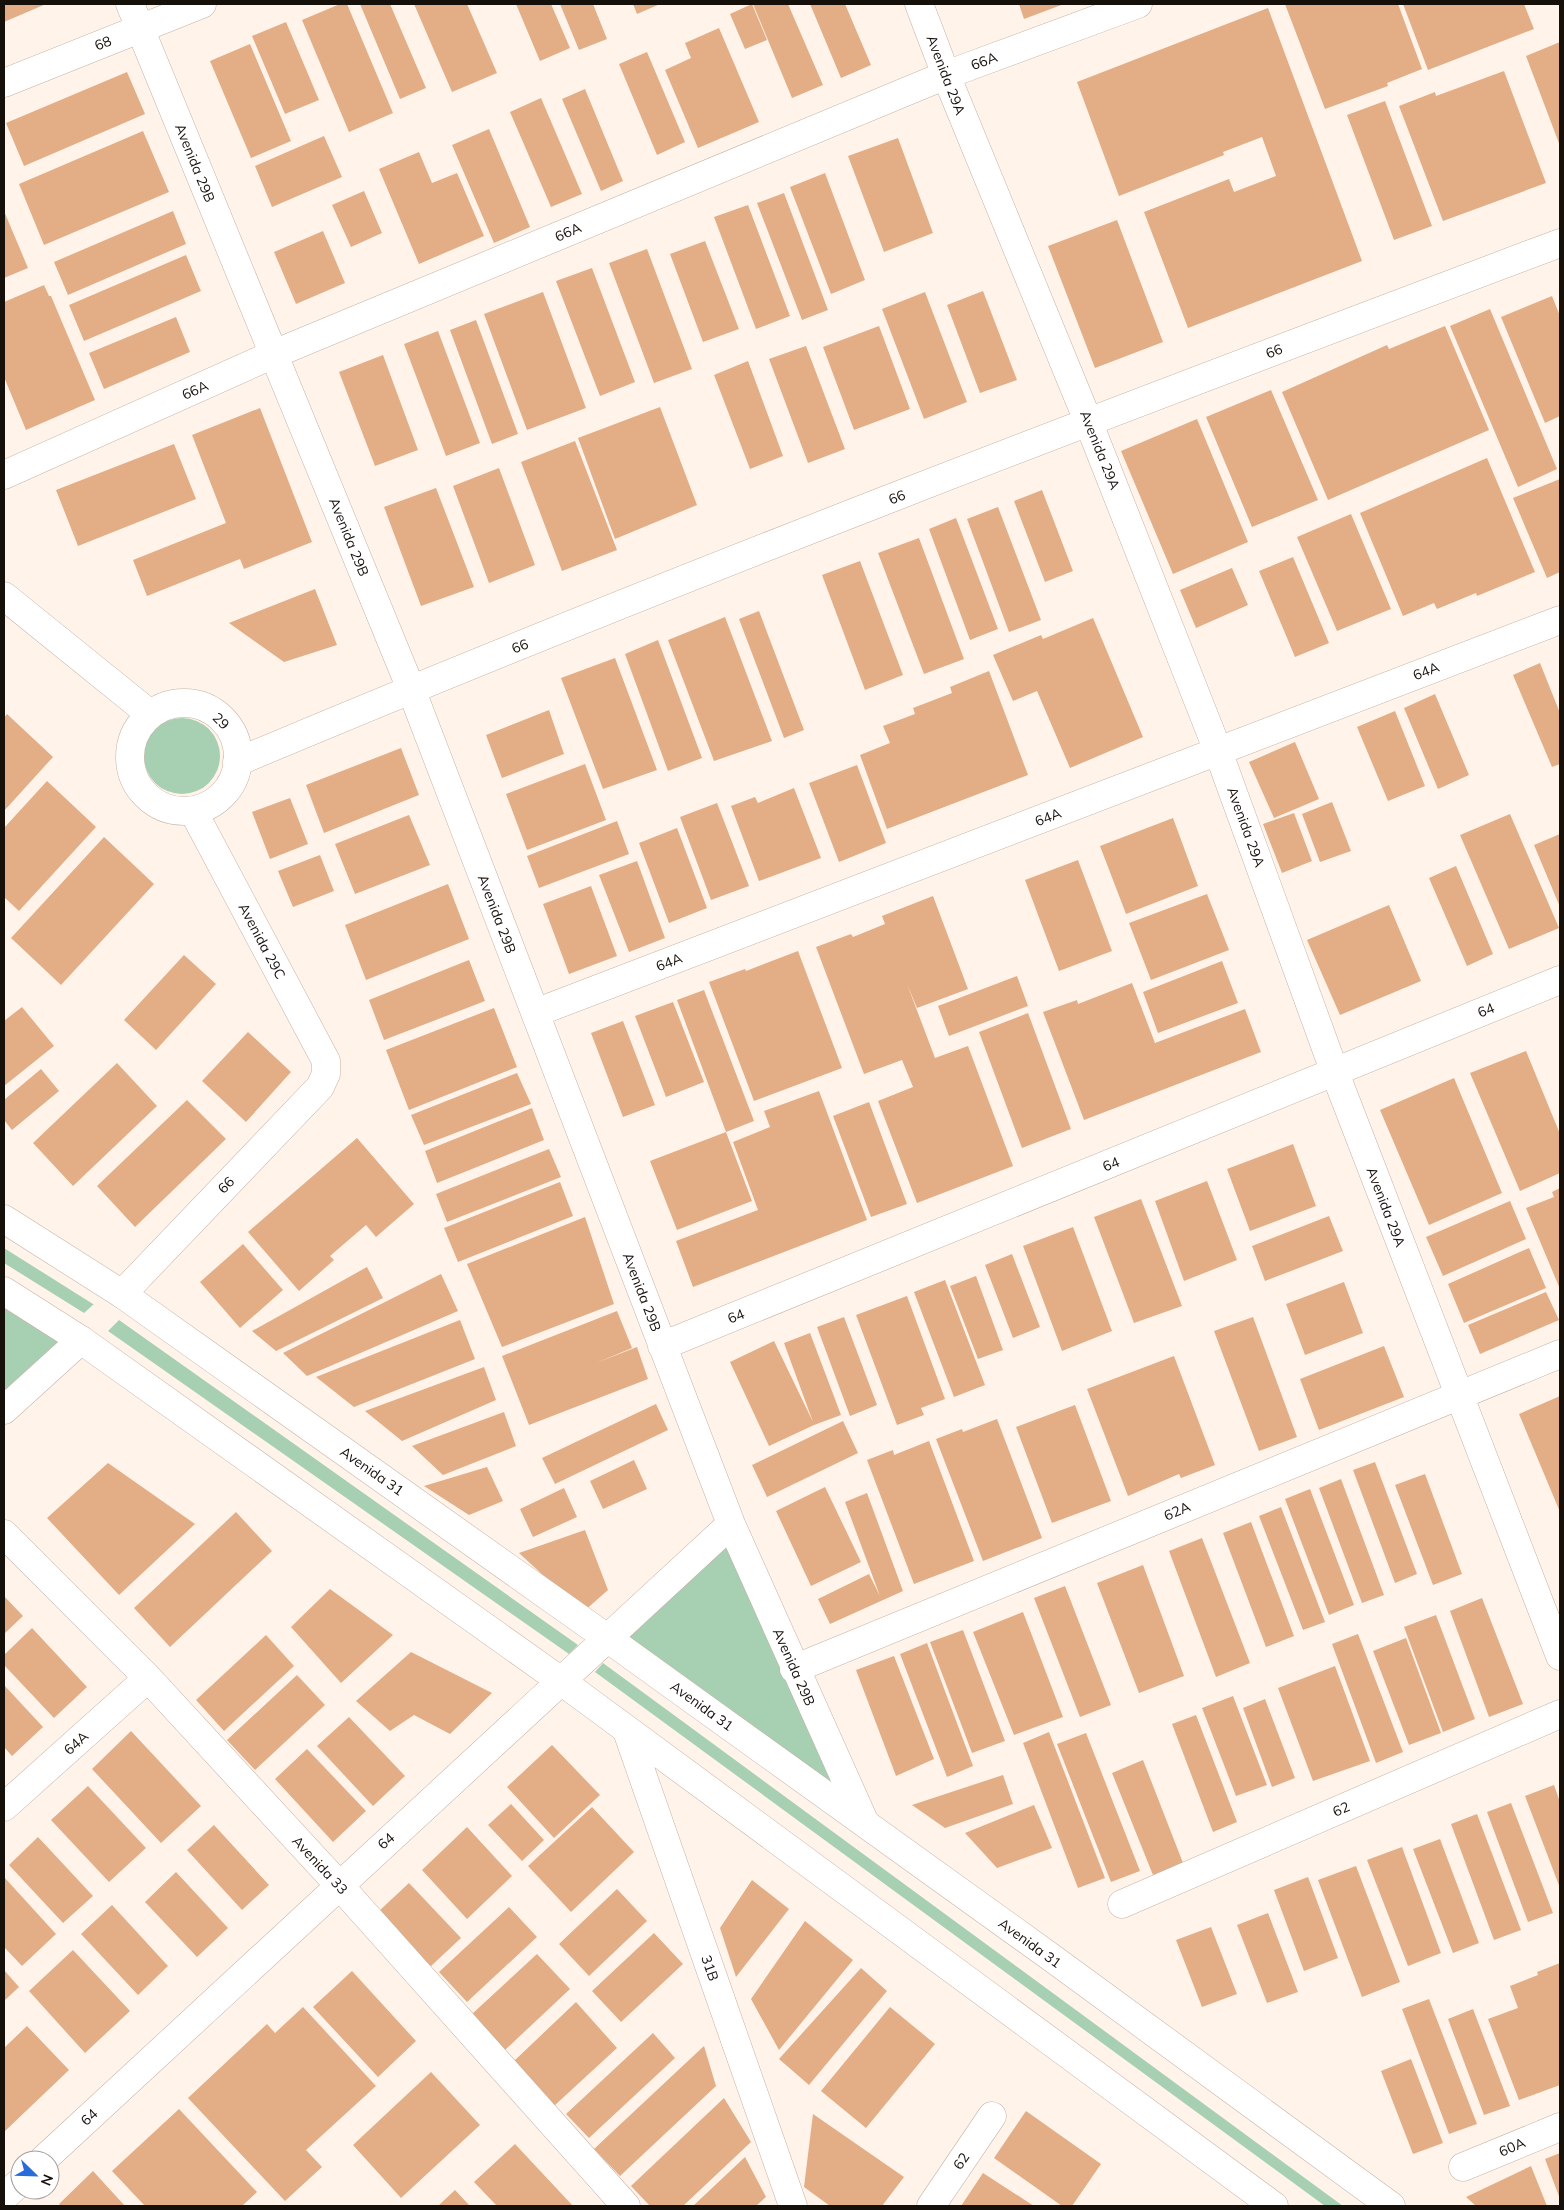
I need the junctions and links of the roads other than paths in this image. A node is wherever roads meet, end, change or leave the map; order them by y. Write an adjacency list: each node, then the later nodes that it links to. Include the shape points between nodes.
1 (202, 4): 4 (street, 68)
2 (919, 4): 5 (street, Avenida 29A)
3 (1138, 4): 5 (street, 66A)
4 (134, 16): 6 (street, 68); 8 (street, Avenida 29B)
5 (946, 76): 8 (street, 66A); 9 (street, Avenida 29A)
6 (4, 83)
7 (1560, 243): 9 (street, 66)
8 (274, 354): 10 (street, 66A); 13 (street, Avenida 29B)
9 (1088, 421): 13 (street, 66); 15 (street, Avenida 29A)
10 (4, 475)
11 (4, 596): 14 (street)
12 (1560, 620): 15 (street, 64A)
13 (411, 689): 16 (street, 66); 19 (street, Avenida 29B)
14 (150, 714): 16 (street, 29, via 186,702 219,715 230,729 236,745); 17 (street, via 138,728 131,746 130,764 135,781 159,806)
15 (1218, 751): 19 (street, 64A); 20 (street, Avenida 29A)
16 (237, 762): 17 (street, 29, via 233,780 223,794 210,805)
17 (193, 811): 21 (street, Avenida 29C, via 326,1060)
18 (1560, 980): 20 (street, 64)
19 (535, 1014): 26 (street, Avenida 29B)
20 (1334, 1073): 26 (street, 64); 28 (street, Avenida 29A)
21 (326, 1074): 24 (street, 66, via 320,1087)
22 (4, 1219): 24 (street, Avenida 31)
23 (4, 1291): 25 (street)
24 (122, 1294): 32 (street, Avenida 31)
25 (81, 1340): 29 (street); 36 (street)
26 (662, 1346): 30 (street, Avenida 29B)
27 (1560, 1354): 28 (street, 62A)
28 (1459, 1394): 33 (street, Avenida 29A); 34 (street, 62A)
29 (4, 1410)
30 (731, 1524): 32 (street, 64); 34 (street, Avenida 29B)
31 (4, 1534): 35 (street, Avenida 33)
32 (607, 1638): 36 (street, 64); 40 (street, Avenida 31)
33 (1560, 1656)
34 (794, 1669): 40 (street, Avenida 29B)
35 (148, 1678): 39 (street, 64A); 41 (street, Avenida 33)
36 (562, 1681): 38 (street); 41 (street, 64)
37 (1560, 1714): 42 (street, 62)
38 (627, 1731): 48 (street, 31B); 50 (street)
39 (4, 1807)
40 (865, 1823): 51 (street, Avenida 31)
41 (339, 1885): 45 (street, 64); 47 (street, Avenida 33)
42 (1122, 1904)
43 (992, 2116): 49 (street, 62)
44 (1560, 2127): 46 (street, 60A)
45 (54, 2150)
46 (1463, 2167)
47 (626, 2206)
48 (793, 2206)
49 (931, 2206)
50 (1274, 2206)
51 (1391, 2206)

